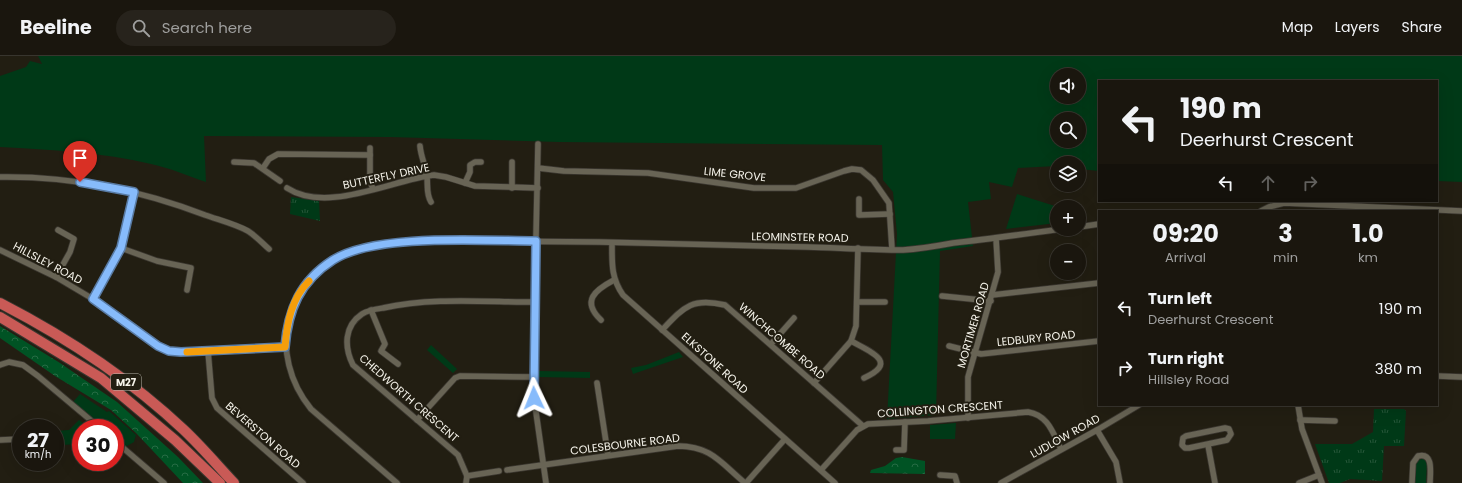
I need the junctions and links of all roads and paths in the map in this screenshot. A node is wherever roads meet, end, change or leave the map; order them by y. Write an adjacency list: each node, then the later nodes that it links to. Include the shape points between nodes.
1 (538, 144): 7 (street)
2 (420, 146): 8 (street, via 420,157)
3 (234, 162): 6 (street, via 254,164)
4 (481, 162): 11 (street, via 470,165)
5 (512, 162): 13 (street)
6 (262, 168): 10 (street); 15 (street, via 269,159 278,154 370,151 370,181)
7 (538, 168): 14 (street); 24 (street, LIME GROVE, via 564,171 648,172 748,188 791,188 852,169 866,174 886,196)
8 (427, 176): 11 (street, BUTTERFLY DRIVE, via 446,177); 15 (street, BUTTERFLY DRIVE); 18 (street, via 428,198)
9 (0, 177): 16 (street, via 55,179)
10 (280, 181)
11 (465, 183): 13 (street, BUTTERFLY DRIVE)
12 (287, 188): 15 (street, BUTTERFLY DRIVE, via 294,193 318,197 341,196)
13 (512, 188): 14 (street, BUTTERFLY DRIVE)
14 (538, 188): 30 (street)
15 (373, 189)
16 (134, 192): 32 (street); 34 (street, via 166,200 240,228 249,232)
17 (859, 199): 24 (street, via 859,215)
18 (431, 202)
19 (1351, 209): 20 (street, via 1284,203); 21 (street)
20 (1263, 210)
21 (1406, 210)
22 (1438, 211): 23 (street)
23 (1462, 211)
24 (890, 214): 35 (street, LIME GROVE)
25 (1098, 224): 26 (street)
26 (1086, 225)
27 (58, 230): 37 (street, via 74,239)
28 (1050, 231): 29 (street, LEOMINSTER ROAD)
29 (996, 238): 35 (street, LEOMINSTER ROAD, via 905,250); 42 (street, MORTIMER ROAD, via 998,272)
30 (536, 241): 31 (street, LEOMINSTER ROAD); 44 (street); 57 (street, LEOMINSTER ROAD, via 425,241 390,244 350,252 333,260 303,287 289,314)
31 (612, 242): 33 (street, LEOMINSTER ROAD); 38 (street, ELKSTONE ROAD)
32 (121, 248): 40 (street, via 157,261 192,268); 43 (street)
33 (858, 248): 35 (street, LEOMINSTER ROAD); 45 (street)
34 (269, 249)
35 (892, 249)
36 (0, 250): 37 (street, HILLSLEY ROAD)
37 (56, 277): 43 (street, HILLSLEY ROAD)
38 (614, 280): 51 (street, via 596,290 592,299 594,313); 52 (street, ELKSTONE ROAD, via 623,295)
39 (1098, 283): 42 (street)
40 (188, 290)
41 (942, 296): 42 (street)
42 (992, 298): 59 (street, MORTIMER ROAD)
43 (93, 299): 58 (street, HILLSLEY ROAD, via 158,346 169,351)
44 (535, 302): 48 (street, CHEDWORTH CRESCENT, via 422,303); 63 (street)
45 (857, 302): 46 (street); 53 (street, via 856,326)
46 (885, 302)
47 (0, 303): 95 (highway, M27, via 28,317 110,369 184,430)
48 (371, 310): 60 (street, via 386,344 381,351); 72 (street, CHEDWORTH CRESCENT, via 363,313 349,329 346,340 347,353 353,365)
49 (0, 317): 94 (highway, M27, via 101,378 175,440)
50 (794, 318): 55 (street)
51 (601, 320)
52 (662, 330): 55 (street, WINCHCOMBE ROAD, via 684,307 696,302 711,301 725,305); 79 (street, ELKSTONE ROAD)
53 (850, 341): 65 (street, via 878,356 881,361 876,372); 67 (street)
54 (1098, 341): 59 (street, LEDBURY ROAD, via 981,354)
55 (771, 344): 67 (street, WINCHCOMBE ROAD)
56 (949, 346): 59 (street, LEDBURY ROAD)
57 (285, 347): 58 (street, HILLSLEY ROAD); 97 (street, LEOMINSTER ROAD, via 292,380 306,403)
58 (208, 352): 96 (street, BEVERSTON ROAD, via 212,398 217,408)
59 (976, 352): 70 (street, MORTIMER ROAD, via 968,377)
60 (398, 364)
61 (0, 365): 71 (street, via 9,362 23,365)
62 (1438, 376): 64 (street)
63 (533, 377): 72 (street, via 460,376 455,378); 86 (street)
64 (1462, 377)
65 (864, 378)
66 (597, 383): 85 (street)
67 (814, 383): 76 (street, WINCHCOMBE ROAD)
68 (1137, 406): 77 (street, LUDLOW ROAD)
69 (1298, 406): 73 (street)
70 (968, 418): 75 (street, COLLINGTON CRESCENT); 83 (street, COLLINGTON CRESCENT, via 1035,413 1047,420)
71 (89, 419)
72 (417, 420): 92 (street, CHEDWORTH CRESCENT, via 458,455)
73 (1300, 420): 74 (street); 91 (street)
74 (1335, 420)
75 (905, 422): 76 (street, COLLINGTON CRESCENT); 84 (street, via 904,450)
76 (863, 426): 88 (street, COLLINGTON CRESCENT)
77 (1097, 430): 83 (street, LUDLOW ROAD); 104 (street, via 1116,462)
78 (12, 439): 80 (street)
79 (785, 439): 88 (street, ELKSTONE ROAD); 100 (street)
80 (0, 440)
81 (1208, 445): 81 (street, via 1184,448 1181,441 1186,436 1229,429 1231,437); 105 (street)
82 (124, 449): 93 (street)
83 (1061, 449): 103 (street, LUDLOW ROAD)
84 (896, 450)
85 (608, 455): 86 (street, COLESBOURNE ROAD); 100 (street, COLESBOURNE ROAD, via 678,446 702,448)
86 (544, 465): 87 (street, COLESBOURNE ROAD); 99 (street)
87 (507, 470)
88 (821, 470): 101 (street, ELKSTONE ROAD)
89 (499, 471): 92 (street)
90 (940, 475): 102 (street, via 955,476)
91 (1319, 475): 106 (street); 107 (street)
92 (467, 476): 98 (street)
93 (163, 483)
94 (220, 483)
95 (234, 483)
96 (303, 483)
97 (397, 483)
98 (466, 483)
99 (546, 483)
100 (745, 483)
101 (835, 483)
102 (957, 483)
103 (1001, 483)
104 (1120, 483)
105 (1215, 483)
106 (1298, 483)
107 (1322, 483)
108 (1412, 483): 109 (street, via 1413,463 1422,455 1430,462)
109 (1430, 483)

